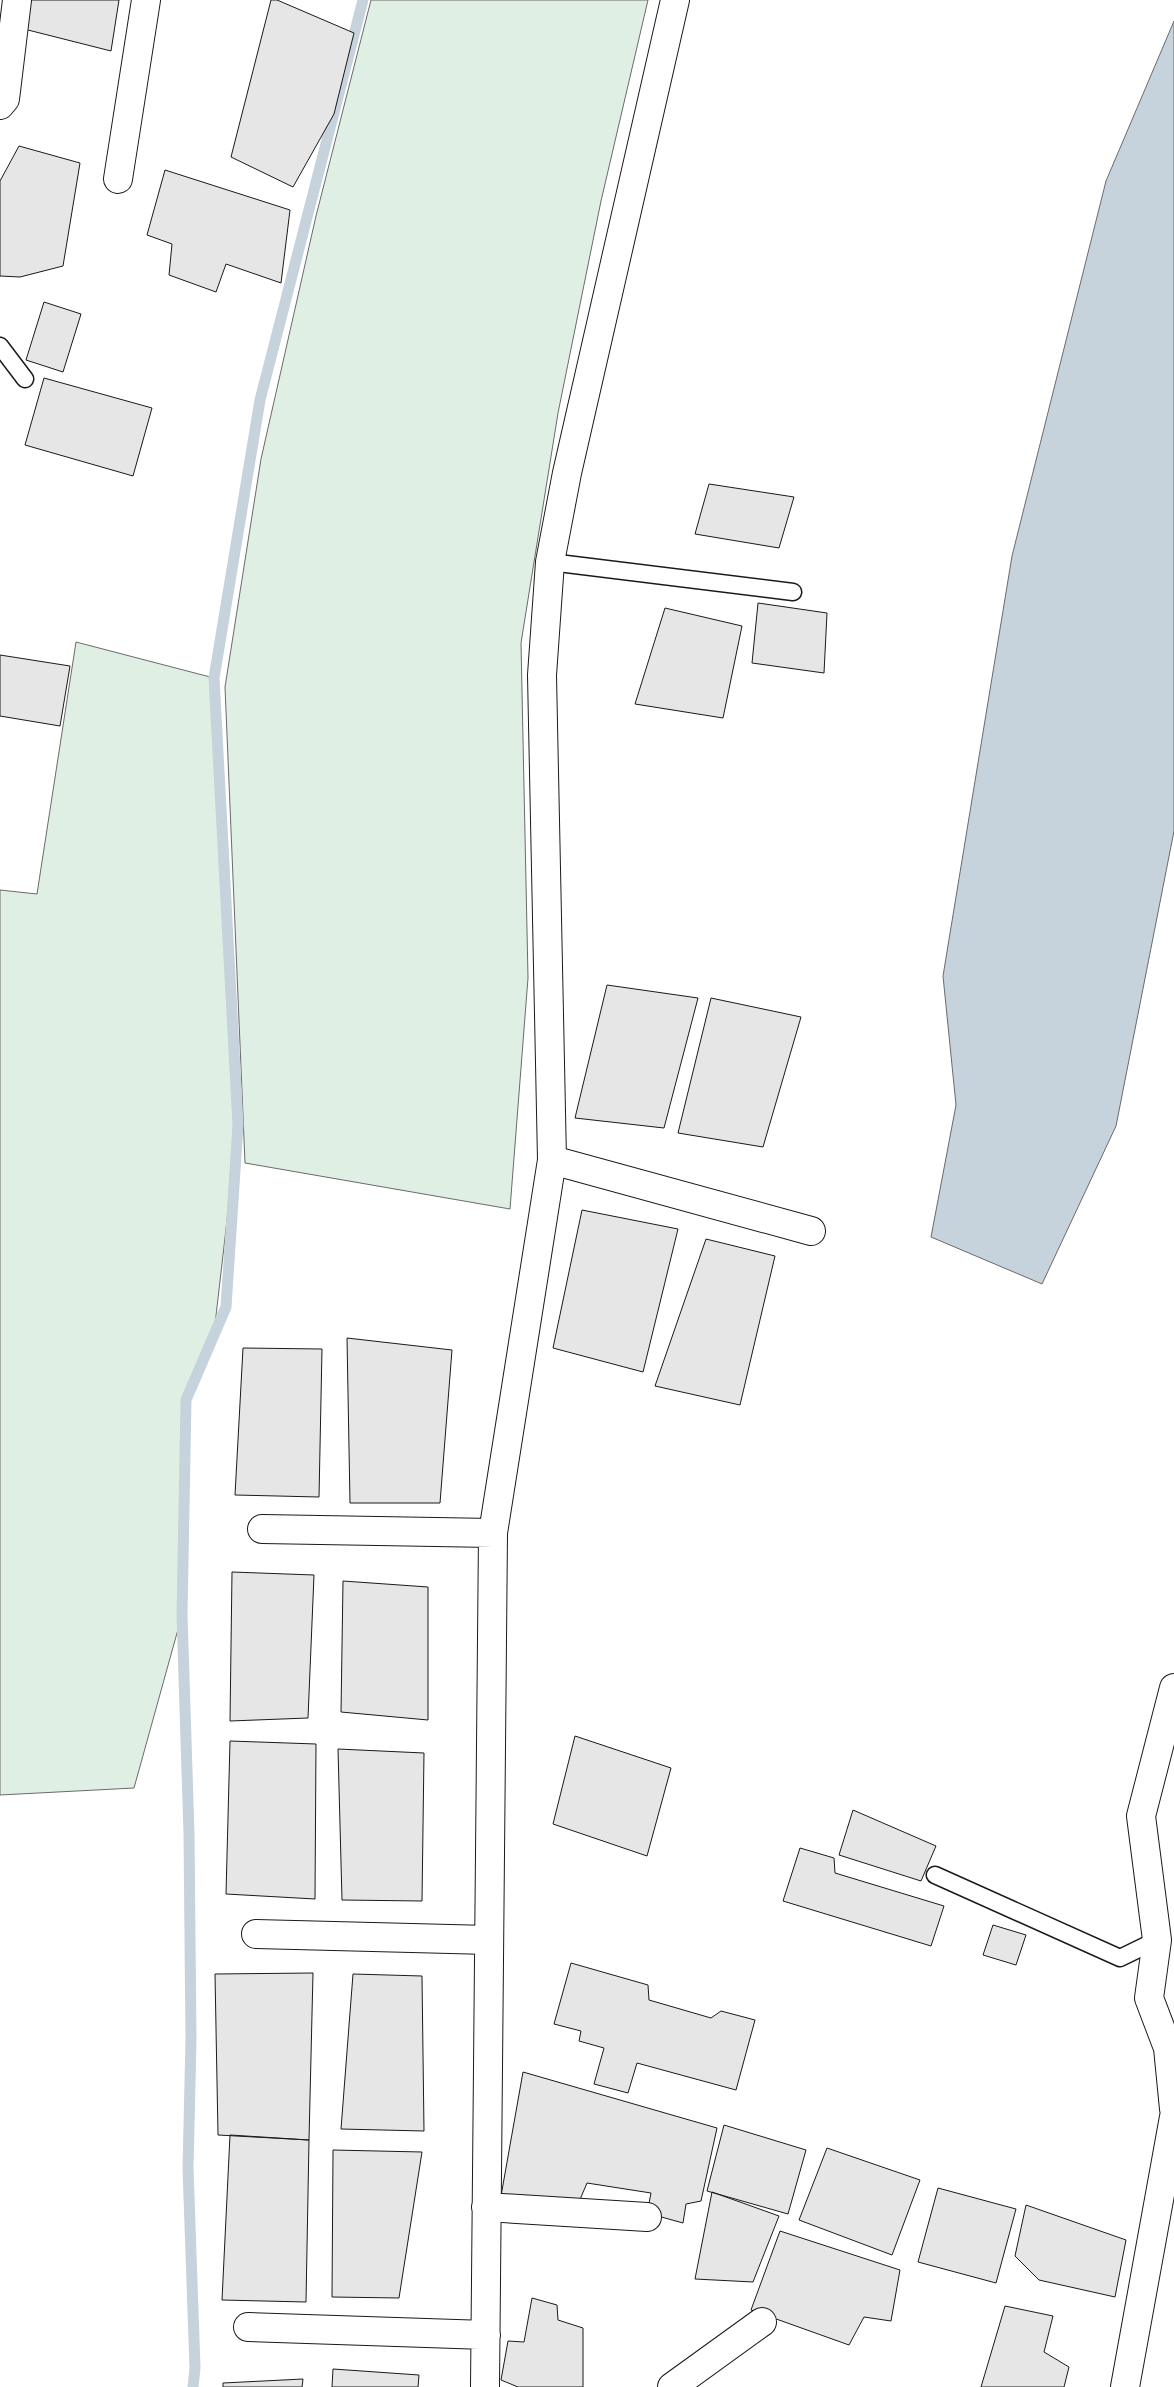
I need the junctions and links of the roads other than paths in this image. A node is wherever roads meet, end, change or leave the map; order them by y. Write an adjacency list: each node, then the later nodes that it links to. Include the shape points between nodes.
1 (16, 0): 4 (street, via 5,99)
2 (146, 0): 5 (street)
3 (675, 0): 8 (street, via 567,472)
4 (0, 104)
5 (118, 179)
6 (0, 346): 7 (lane)
7 (25, 379)
8 (550, 562): 9 (lane); 10 (street, via 542,675)
9 (793, 592)
10 (552, 1160): 11 (street); 13 (street)
11 (811, 1231)
12 (262, 1529): 13 (street)
13 (493, 1533): 17 (street)
14 (1174, 1688): 18 (street, via 1141,1816)
15 (935, 1875): 18 (lane, via 1120,1958)
16 (256, 1934): 17 (street)
17 (489, 1940): 21 (street)
18 (1157, 1940): 19 (street, via 1149,1998 1168,2048)
19 (1174, 2109)
20 (1174, 2117): 28 (street)
21 (486, 2207): 22 (street); 25 (street)
22 (647, 2217)
23 (762, 2322): 27 (street)
24 (248, 2327): 25 (street)
25 (486, 2335): 26 (street)
26 (485, 2387)
27 (672, 2387)
28 (1125, 2387)

